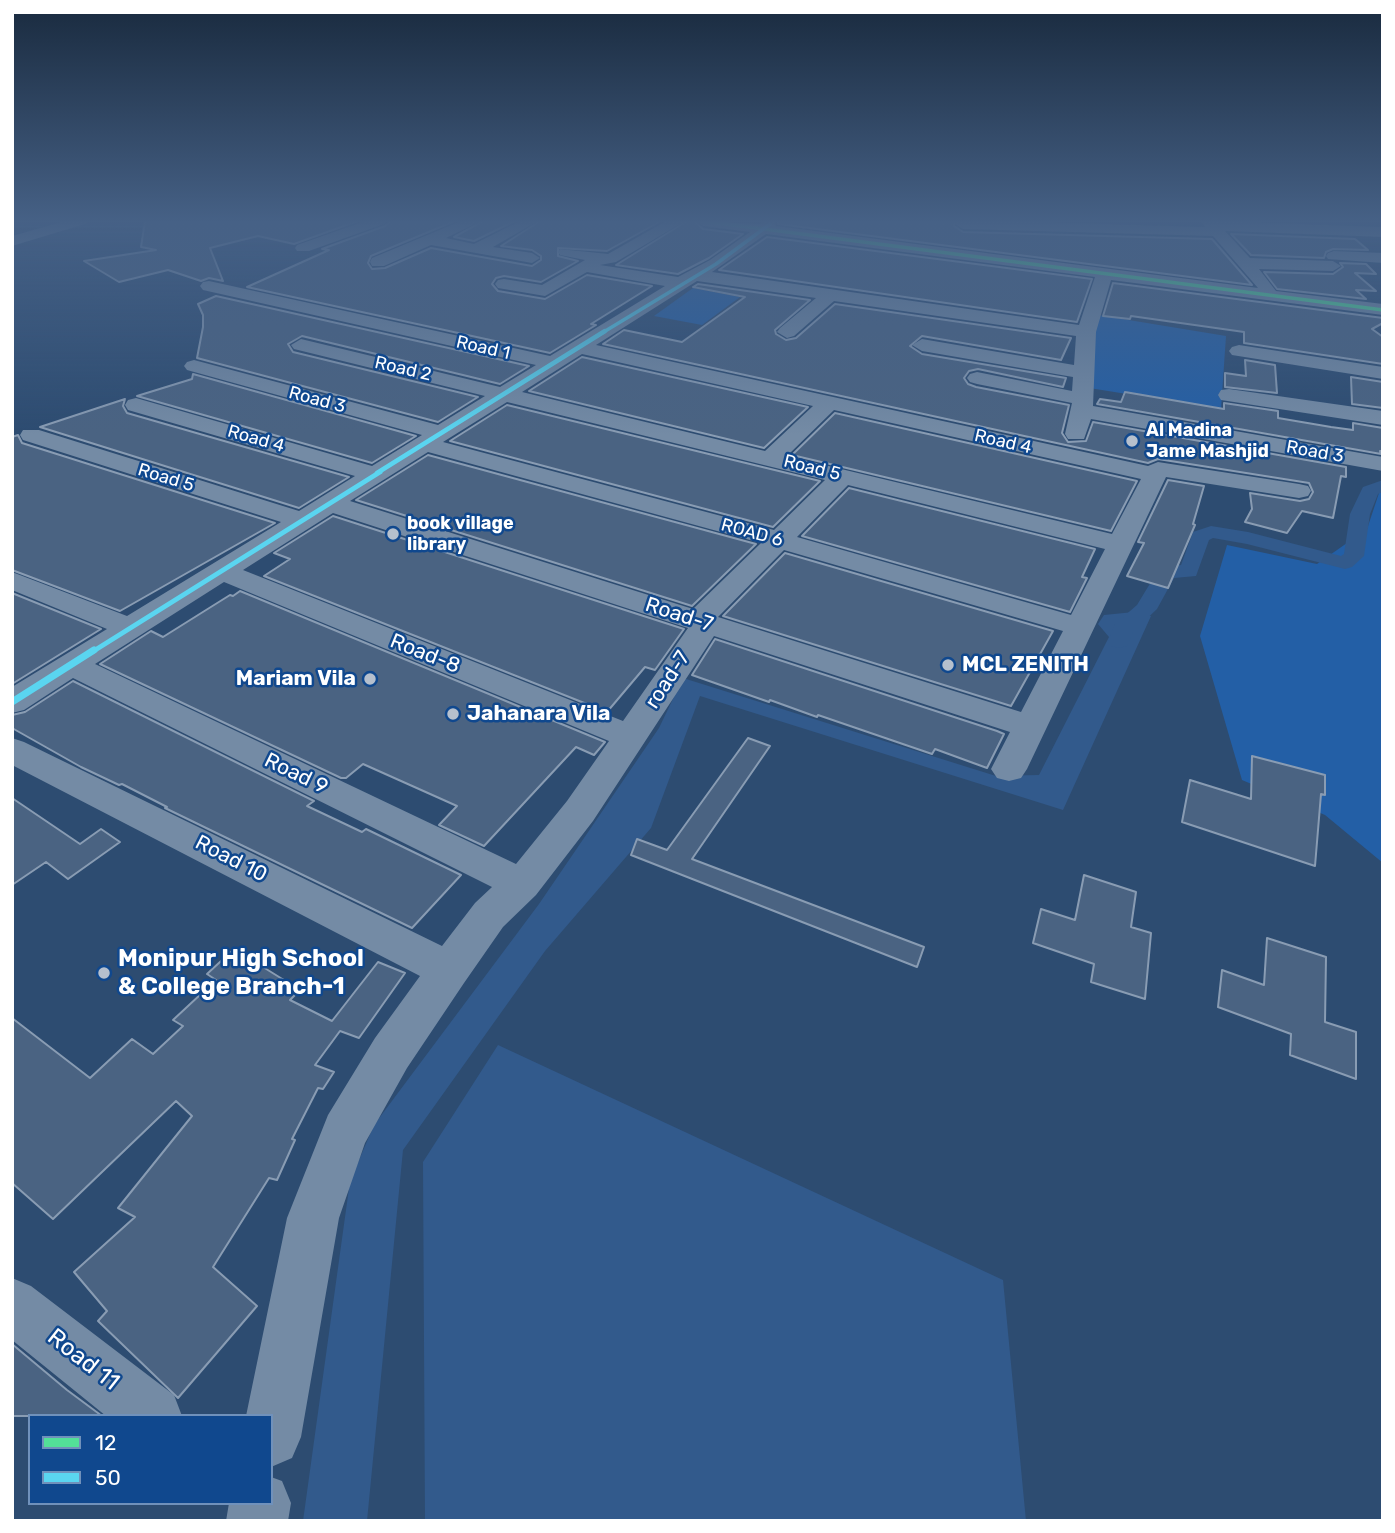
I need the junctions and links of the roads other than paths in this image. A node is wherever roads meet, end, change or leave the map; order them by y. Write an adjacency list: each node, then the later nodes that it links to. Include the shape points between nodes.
1 (238, 293): 16 (street, Road 1)
2 (665, 293): 14 (street)
3 (827, 293): 4 (street)
4 (832, 293): 10 (street); 11 (street)
5 (1092, 293): 11 (street)
6 (1262, 293): 9 (street)
7 (1293, 293): 8 (street)
8 (1383, 305)
9 (1383, 310)
10 (787, 332)
11 (1086, 332): 18 (street)
12 (301, 345): 21 (street, Road 2)
13 (922, 345): 18 (street)
14 (578, 347): 16 (street); 23 (street, Road 4)
15 (1239, 351): 19 (street)
16 (552, 363): 21 (street)
17 (194, 366): 28 (street, Road 3)
18 (1084, 373): 25 (street)
19 (1383, 373)
20 (977, 378): 25 (street, Road 3)
21 (506, 393): 28 (street); 30 (street, Road 5)
22 (1229, 395): 26 (street)
23 (829, 403): 29 (street, Road 4); 30 (street)
24 (136, 405): 32 (street, Road 4)
25 (1082, 405): 29 (street); 31 (street, Road 3)
26 (1383, 418)
27 (31, 435): 37 (street, Road 5)
28 (432, 438): 32 (street); 38 (street, ROAD 6)
29 (1070, 457): 33 (street, Road 4)
30 (771, 458): 34 (street, Road 5)
31 (1383, 464)
32 (375, 474): 36 (street)
33 (1154, 475): 35 (street, Road 4, via 1158,469); 39 (street)
34 (843, 476): 38 (street, road-7); 39 (street, Road 5)
35 (1299, 491)
36 (329, 503): 37 (street); 42 (street, Road-7)
37 (302, 520): 40 (street)
38 (779, 540): 42 (street, road-7); 43 (street, ROAD 6)
39 (1119, 544): 43 (street)
40 (221, 571): 44 (street); 48 (street, Road-8)
41 (12, 580): 44 (street)
42 (703, 623): 47 (street, Road-7); 48 (street, road-7)
43 (1078, 626): 47 (street)
44 (130, 628): 45 (street)
45 (71, 665): 46 (street); 51 (street, Road 9)
46 (12, 702)
47 (1030, 727): 50 (street)
48 (629, 736): 51 (street, road-7, via 580,811)
49 (12, 750): 52 (street, Road 10)
50 (1009, 769)
51 (505, 900): 52 (street, road-7)
52 (449, 970): 55 (street, road-7, via 391,1053 345,1132 313,1218)
53 (12, 1305): 54 (street, Road 11)
54 (150, 1414)
55 (273, 1427)

